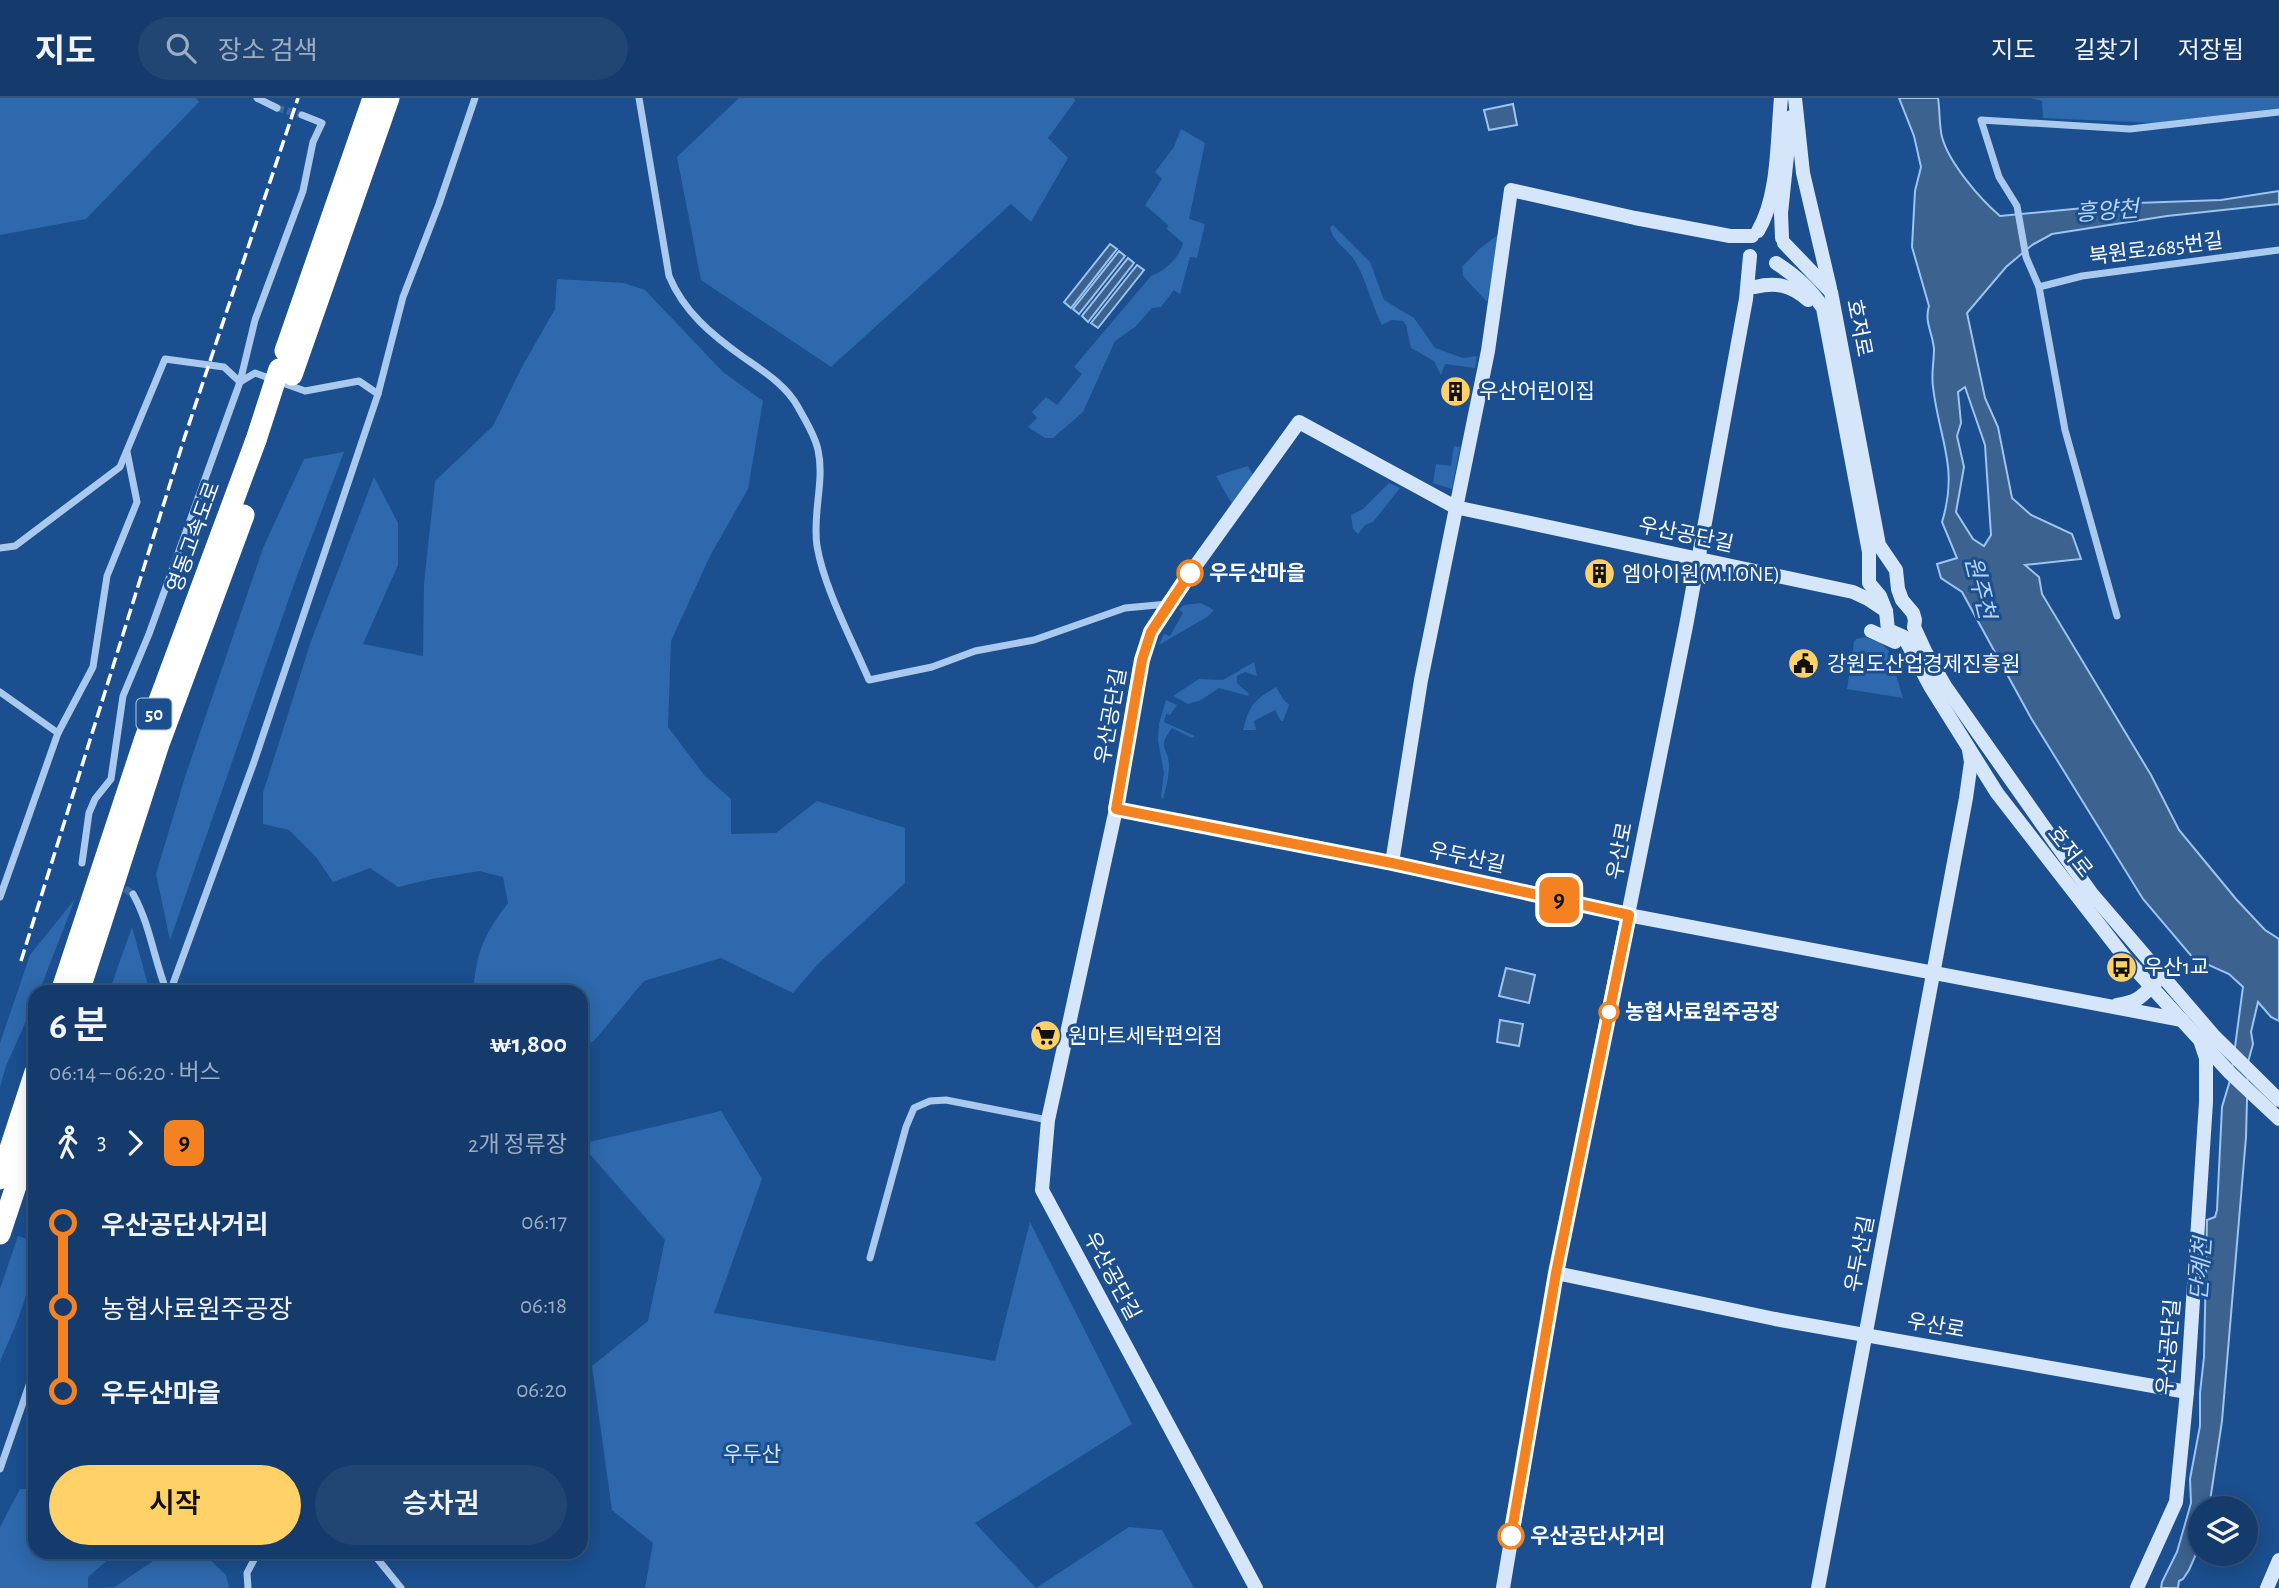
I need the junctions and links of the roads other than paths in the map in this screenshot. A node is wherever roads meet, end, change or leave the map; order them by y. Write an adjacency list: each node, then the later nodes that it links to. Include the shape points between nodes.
1 (257, 98): 8 (street)
2 (373, 98): 19 (highway, 영동고속도로 / 50)
3 (389, 98): 19 (highway, 영동고속도로 / 50)
4 (475, 98): 21 (street, via 403,297)
5 (639, 98): 31 (street, via 668,276 678,298 733,349 771,376 795,401 808,426 818,449 817,546 869,680 1034,640 1125,608)
6 (1781, 98): 12 (street, 우산로, via 1772,196)
7 (1794, 98): 11 (street, via 1781,214); 16 (street, via 1803,173)
8 (277, 108)
9 (2279, 112): 15 (street, via 2130,129 1981,120 1999,177 2017,206 2026,257)
10 (303, 115): 20 (street, via 322,123 313,142 303,191 255,320)
11 (1783, 240): 12 (street, via 1773,231); 14 (street, via 1783,254); 16 (street, 호저로)
12 (1752, 243): 14 (street, via 1759,264); 17 (street, 우산로); 24 (street, via 1511,190 1488,351)
13 (2279, 250): 15 (street, 북원로2685번길, via 2082,276)
14 (1773, 264): 17 (street); 18 (street, via 1814,294 1823,308)
15 (2039, 287): 33 (street, via 2065,430)
16 (1831, 292): 27 (street, 호저로, via 1874,524)
17 (1750, 293): 18 (street, via 1769,284 1796,290 1814,309); 26 (street, 우산로)
18 (1830, 346): 28 (street, 호저로)
19 (286, 372): 22 (highway, 영동고속도로 / 50, bridge)
20 (240, 382): 21 (street, via 255,373 305,391 359,381); 23 (street, via 224,367 165,359); 44 (street, via 124,696 111,779 89,813)
21 (378, 394): 55 (street, via 254,762)
22 (264, 440): 52 (highway, 영동고속도로 / 50, via 144,741); 53 (highway, 영동고속도로 / 50)
23 (127, 451): 25 (street, via 120,467 15,546); 37 (street, via 137,502 107,576 93,667)
24 (1455, 508): 26 (street, 우산공단길); 31 (street, 우산공단길, via 1299,422); 45 (street)
25 (0, 548)
26 (1698, 560): 30 (street, 우산공단길); 48 (street, 우산로)
27 (1888, 560): 28 (street); 34 (street, 호저로, via 1896,570 1902,600 1913,613)
28 (1870, 562): 29 (street, 호저로)
29 (1869, 583): 30 (street); 32 (street, 호저로)
30 (1853, 592): 32 (street, 우산공단길)
31 (1168, 604): 43 (street, 우산공단길, via 1151,632 1142,660)
32 (1886, 611): 34 (street, 호저로, via 1886,626)
33 (2117, 616)
34 (1903, 632): 35 (street, 호저로); 35 (street, via 1871,631); 39 (street, 호저로, via 1922,645)
35 (1914, 654): 38 (street, 호저로)
36 (1, 693): 37 (street)
37 (58, 733): 47 (street)
38 (1969, 748): 40 (street, 호저로); 42 (street, 우두산길)
39 (1998, 763): 40 (street); 51 (street, 호저로, via 2092,894)
40 (1983, 771): 41 (street, 호저로)
41 (1997, 793): 42 (street, via 1980,786); 49 (street, 호저로)
42 (1966, 797): 50 (street, 우두산길)
43 (1116, 809): 45 (street, 우두산길); 64 (street, 우산공단길)
44 (82, 863)
45 (1392, 863): 48 (street, 우두산길)
46 (133, 894): 54 (street, via 143,911)
47 (0, 897)
48 (1629, 915): 50 (street, 우두산길); 69 (street, 우산로)
49 (2134, 968): 56 (street, 호저로); 57 (street, via 2134,993)
50 (1933, 974): 57 (street, 우두산길); 70 (street, 우두산길)
51 (2162, 975): 56 (street); 63 (street, 호저로)
52 (63, 985)
53 (81, 985)
54 (166, 985)
55 (172, 985)
56 (2151, 987): 57 (street, via 2131,1003); 58 (street, 호저로)
57 (2108, 1006): 58 (street, 우두산길)
58 (2182, 1020): 59 (street, 호저로)
59 (2199, 1039): 60 (street, 호저로); 62 (street, 우산공단길, via 2206,1058)
60 (2230, 1073): 62 (street, via 2213,1082); 63 (street, 호저로)
61 (28, 1093): 66 (highway)
62 (2206, 1102): 72 (street, 우산공단길)
63 (2277, 1107)
64 (1048, 1120): 68 (street, via 946,1100 914,1108); 79 (street, 우산공단길, via 1042,1190)
65 (28, 1150): 67 (highway)
66 (0, 1179)
67 (0, 1234)
68 (870, 1258)
69 (1556, 1273): 70 (street, 우산로); 80 (street, 우산로)
70 (1866, 1335): 72 (street, 우산로); 81 (street)
71 (28, 1388): 73 (street)
72 (2187, 1392): 82 (street, 우산공단길, via 2176,1502)
73 (0, 1469)
74 (254, 1559): 77 (street, via 247,1573)
75 (378, 1559): 78 (street)
76 (2279, 1560): 83 (street)
77 (248, 1588)
78 (401, 1588)
79 (1256, 1588)
80 (1503, 1588)
81 (1818, 1588)
82 (2137, 1588)
83 (2267, 1588)

